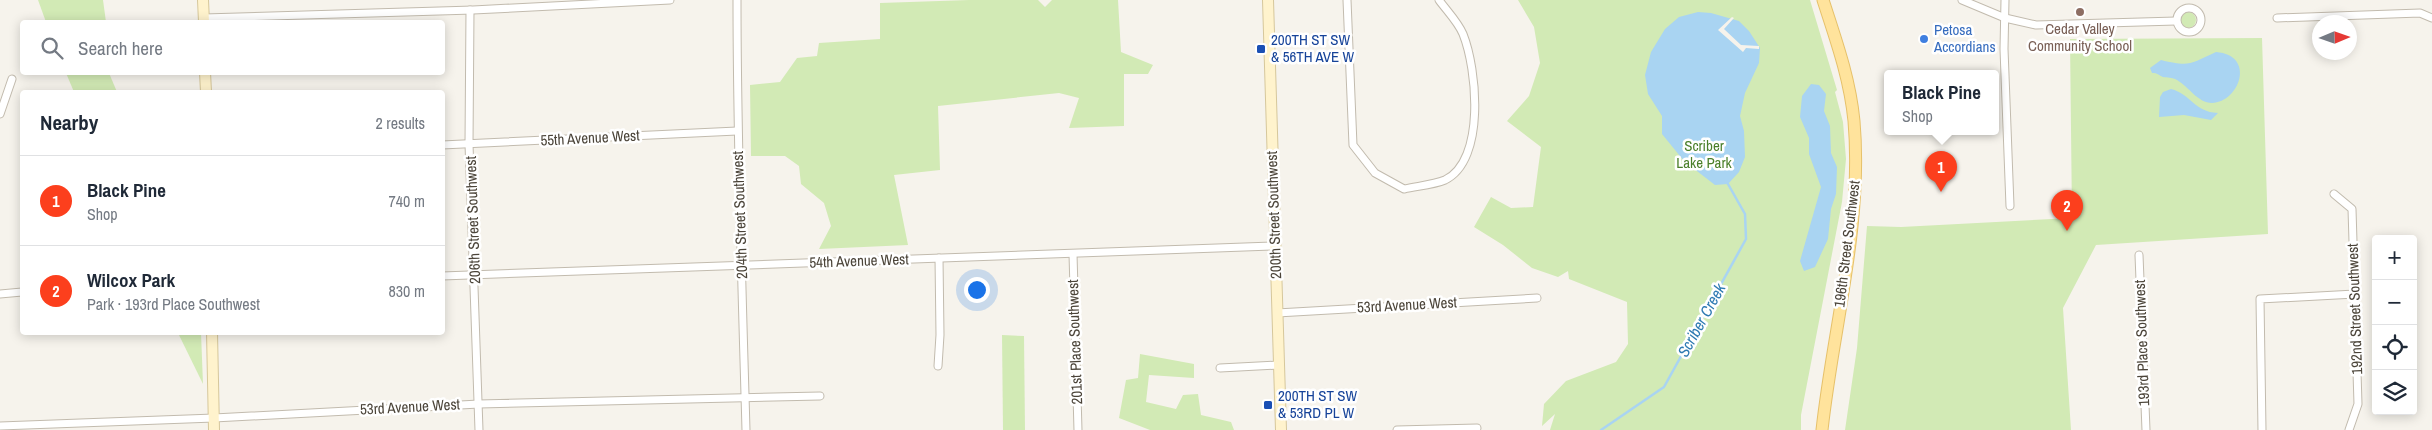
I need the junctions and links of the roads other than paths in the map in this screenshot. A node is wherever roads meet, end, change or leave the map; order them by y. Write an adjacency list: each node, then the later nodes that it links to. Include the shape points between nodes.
1 (203, 0): 14 (street)
2 (670, 0): 10 (street)
3 (737, 0): 20 (street, 204th Street Southwest)
4 (1268, 0): 25 (street, 200th Street Southwest)
5 (1347, 0): 6 (street, via 1353,145 1375,173 1404,189 1446,179 1462,163 1475,124 1474,69 1463,33)
6 (1439, 0)
7 (1824, 0): 53 (main road, 196th Street Southwest, via 1846,72 1854,121 1856,184)
8 (1962, 0): 11 (street)
9 (2005, 0): 11 (street)
10 (470, 10): 14 (street); 21 (street, 206th Street Southwest)
11 (2005, 18): 15 (street, via 2044,25); 24 (street)
12 (2278, 18): 13 (street, via 2420,13)
13 (2432, 18)
14 (204, 20)
15 (2176, 21)
16 (205, 75): 18 (street)
17 (12, 78): 19 (street)
18 (206, 90)
19 (0, 114)
20 (737, 131): 21 (street, 55th Avenue West); 29 (street, 204th Street Southwest)
21 (469, 144): 22 (street, 55th Avenue West); 30 (street, 206th Street Southwest)
22 (445, 145)
23 (2334, 194): 34 (street, 192nd Street Southwest, via 2352,209)
24 (2010, 206)
25 (1274, 246): 26 (street, 54th Avenue West); 36 (street, 200th Street Southwest)
26 (1073, 254): 28 (street, 54th Avenue West); 50 (street, 201st Place Southwest)
27 (2139, 256): 54 (street, 193rd Place Southwest)
28 (939, 258): 29 (street, 54th Avenue West); 39 (street)
29 (742, 265): 30 (street, 54th Avenue West); 42 (street, 204th Street Southwest)
30 (475, 274): 31 (street, 54th Avenue West); 43 (street, 206th Street Southwest)
31 (445, 276)
32 (20, 292): 33 (street)
33 (0, 294)
34 (2355, 294): 55 (street, via 2260,299); 56 (street, 192nd Street Southwest, via 2358,404)
35 (1537, 298): 36 (street, 53rd Avenue West)
36 (1277, 313): 38 (street, 200th Street Southwest)
37 (212, 335): 44 (street)
38 (1278, 365): 40 (street); 51 (street, 200th Street Southwest)
39 (938, 366)
40 (1220, 368)
41 (820, 396): 42 (street, 53rd Avenue West)
42 (745, 397): 43 (street, 53rd Avenue West); 49 (street, 204th Street Southwest)
43 (479, 404): 44 (street, 53rd Avenue West); 48 (street, 206th Street Southwest)
44 (214, 418): 45 (street, 53rd Avenue West); 47 (street)
45 (0, 426)
46 (1477, 428): 52 (street)
47 (214, 430)
48 (479, 430)
49 (746, 430)
50 (1078, 430)
51 (1281, 430)
52 (1397, 430)
53 (1822, 430)
54 (2146, 430)
55 (2262, 430)
56 (2350, 430)

